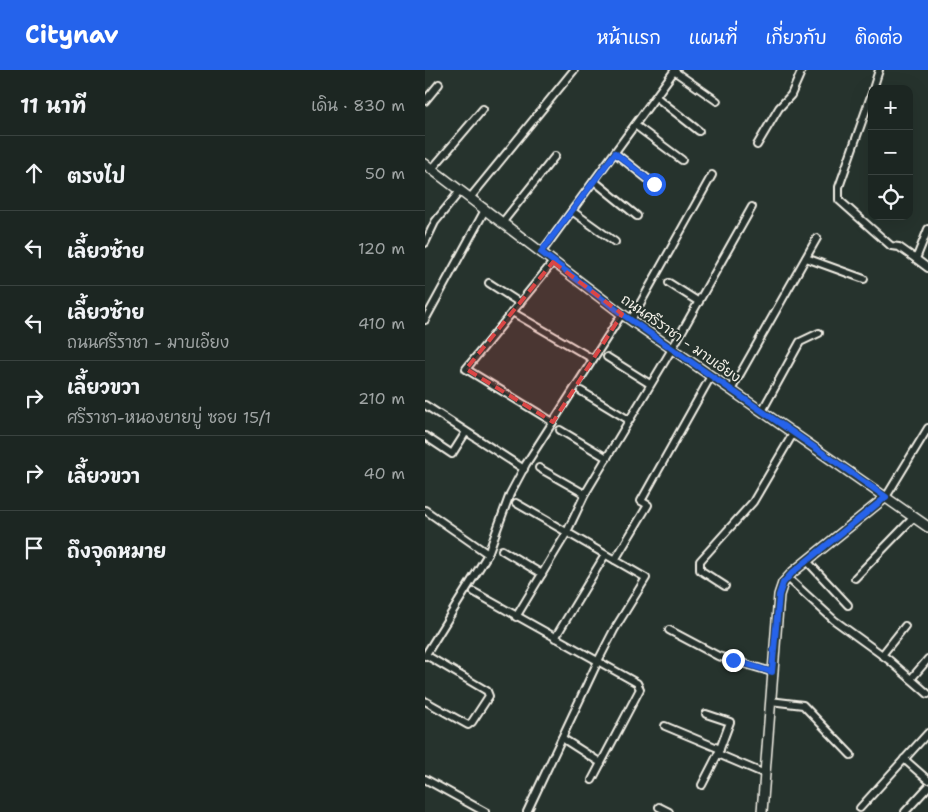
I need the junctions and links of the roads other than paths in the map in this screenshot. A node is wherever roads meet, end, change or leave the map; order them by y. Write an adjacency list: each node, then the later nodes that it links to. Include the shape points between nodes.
1 (574, 70): 23 (street)
2 (675, 70): 7 (street); 9 (street)
3 (802, 70): 14 (street, via 791,95 779,108)
4 (879, 70): 6 (street)
5 (439, 84): 8 (street)
6 (874, 85)
7 (656, 96): 12 (street); 13 (street)
8 (425, 101)
9 (717, 101)
10 (868, 104): 35 (street, via 839,186 839,200 891,246 899,247)
11 (483, 109): 18 (street)
12 (635, 125): 15 (street); 17 (street)
13 (699, 131)
14 (757, 145)
15 (615, 153): 20 (street); 21 (street)
16 (555, 156): 28 (street)
17 (682, 160)
18 (429, 166): 22 (main road, ถนนศรีราชา - มาบเอียง)
19 (712, 175): 46 (street)
20 (594, 181): 26 (street); 27 (street)
21 (654, 184)
22 (460, 191): 23 (main road, ถนนศรีราชา - มาบเอียง); 32 (street, via 435,222)
23 (470, 198): 25 (main road, ถนนศรีราชา - มาบเอียง)
24 (752, 207): 41 (street)
25 (485, 210): 28 (main road, ถนนศรีราชา - มาบเอียง); 45 (street)
26 (572, 211): 31 (street); 33 (street)
27 (637, 216)
28 (502, 223): 33 (main road, ถนนศรีราชา - มาบเอียง)
29 (928, 229): 35 (street)
30 (817, 238): 34 (street)
31 (615, 242)
32 (425, 243)
33 (541, 252): 36 (main road, ถนนศรีราชา - มาบเอียง)
34 (806, 258): 38 (street); 53 (street)
35 (916, 259): 37 (street)
36 (553, 262): 42 (street); 44 (main road, ถนนศรีราชา - มาบเอียง)
37 (928, 268)
38 (864, 279)
39 (489, 283): 42 (street)
40 (669, 283): 41 (street)
41 (699, 302): 48 (street)
42 (520, 303): 43 (street)
43 (512, 312): 50 (street); 58 (street, via 466,369)
44 (622, 314): 46 (main road, ถนนศรีราชา - มาบเอียง); 50 (street)
45 (425, 320)
46 (631, 320): 48 (main road, ถนนศรีราชา - มาบเอียง)
47 (819, 333): 56 (street, via 800,342)
48 (672, 349): 51 (main road, ถนนศรีราชา - มาบเอียง); 52 (street)
49 (607, 357): 52 (street)
50 (593, 359): 58 (street)
51 (711, 376): 53 (main road, ถนนศรีราชา - มาบเอียง); 77 (street, via 641,501 648,505)
52 (650, 384): 57 (street)
53 (731, 390): 56 (main road, ถนนศรีราชา - มาบเอียง)
54 (581, 392): 57 (street)
55 (425, 405): 61 (street)
56 (762, 411): 62 (main road, ถนนศรีราชา - มาบเอียง)
57 (629, 420): 64 (street)
58 (553, 422): 66 (street)
59 (928, 428): 68 (street)
60 (560, 430): 64 (street)
61 (466, 432): 63 (street, via 452,454); 66 (street)
62 (794, 432): 68 (main road, ถนนศรีราชา - มาบเอียง); 82 (street, via 753,502 700,561 700,570)
63 (425, 436)
64 (607, 458): 67 (street)
65 (539, 468): 67 (street)
66 (524, 469): 75 (street, via 510,494)
67 (585, 494): 73 (street)
68 (886, 497): 71 (main road, ถนนศรีราชา - มาบเอียง); 78 (main road)
69 (516, 503): 73 (street)
70 (425, 510): 75 (street)
71 (914, 517): 72 (main road, ถนนศรีราชา - มาบเอียง); 81 (street)
72 (928, 527)
73 (566, 534): 76 (street); 79 (street)
74 (502, 550): 79 (street)
75 (488, 554): 90 (street)
76 (605, 555): 77 (street); 88 (street)
77 (615, 560): 92 (street, via 646,578)
78 (807, 561): 80 (main road); 84 (street)
79 (542, 574): 85 (street)
80 (788, 578): 89 (street, via 834,620); 93 (main road, via 779,595)
81 (855, 578)
82 (725, 586)
83 (474, 592): 85 (street)
84 (848, 605)
85 (516, 617): 88 (street)
86 (905, 626): 89 (street)
87 (669, 630): 93 (street, via 718,656)
88 (555, 638): 92 (street)
89 (882, 655): 94 (street)
90 (425, 656): 96 (street, via 487,691 489,696 468,725)
91 (928, 659): 94 (street)
92 (598, 662): 101 (street); 105 (street, via 637,683 640,689)
93 (772, 672): 97 (main road)
94 (911, 679): 95 (street)
95 (928, 694)
96 (425, 701)
97 (770, 701): 103 (street, via 803,706); 106 (main road)
98 (706, 714): 102 (street, via 730,722)
99 (665, 726): 102 (street)
100 (928, 732): 104 (street)
101 (562, 738): 105 (street); 115 (street)
102 (719, 751): 106 (street); 110 (street)
103 (851, 755)
104 (904, 759): 109 (street); 113 (street)
105 (601, 763): 108 (street)
106 (765, 774): 117 (main road)
107 (425, 779): 114 (street)
108 (592, 780)
109 (928, 780)
110 (703, 785)
111 (928, 787): 118 (street)
112 (659, 807): 116 (street)
113 (860, 808)
114 (485, 812)
115 (527, 812)
116 (669, 812)
117 (762, 812)
118 (905, 812)

